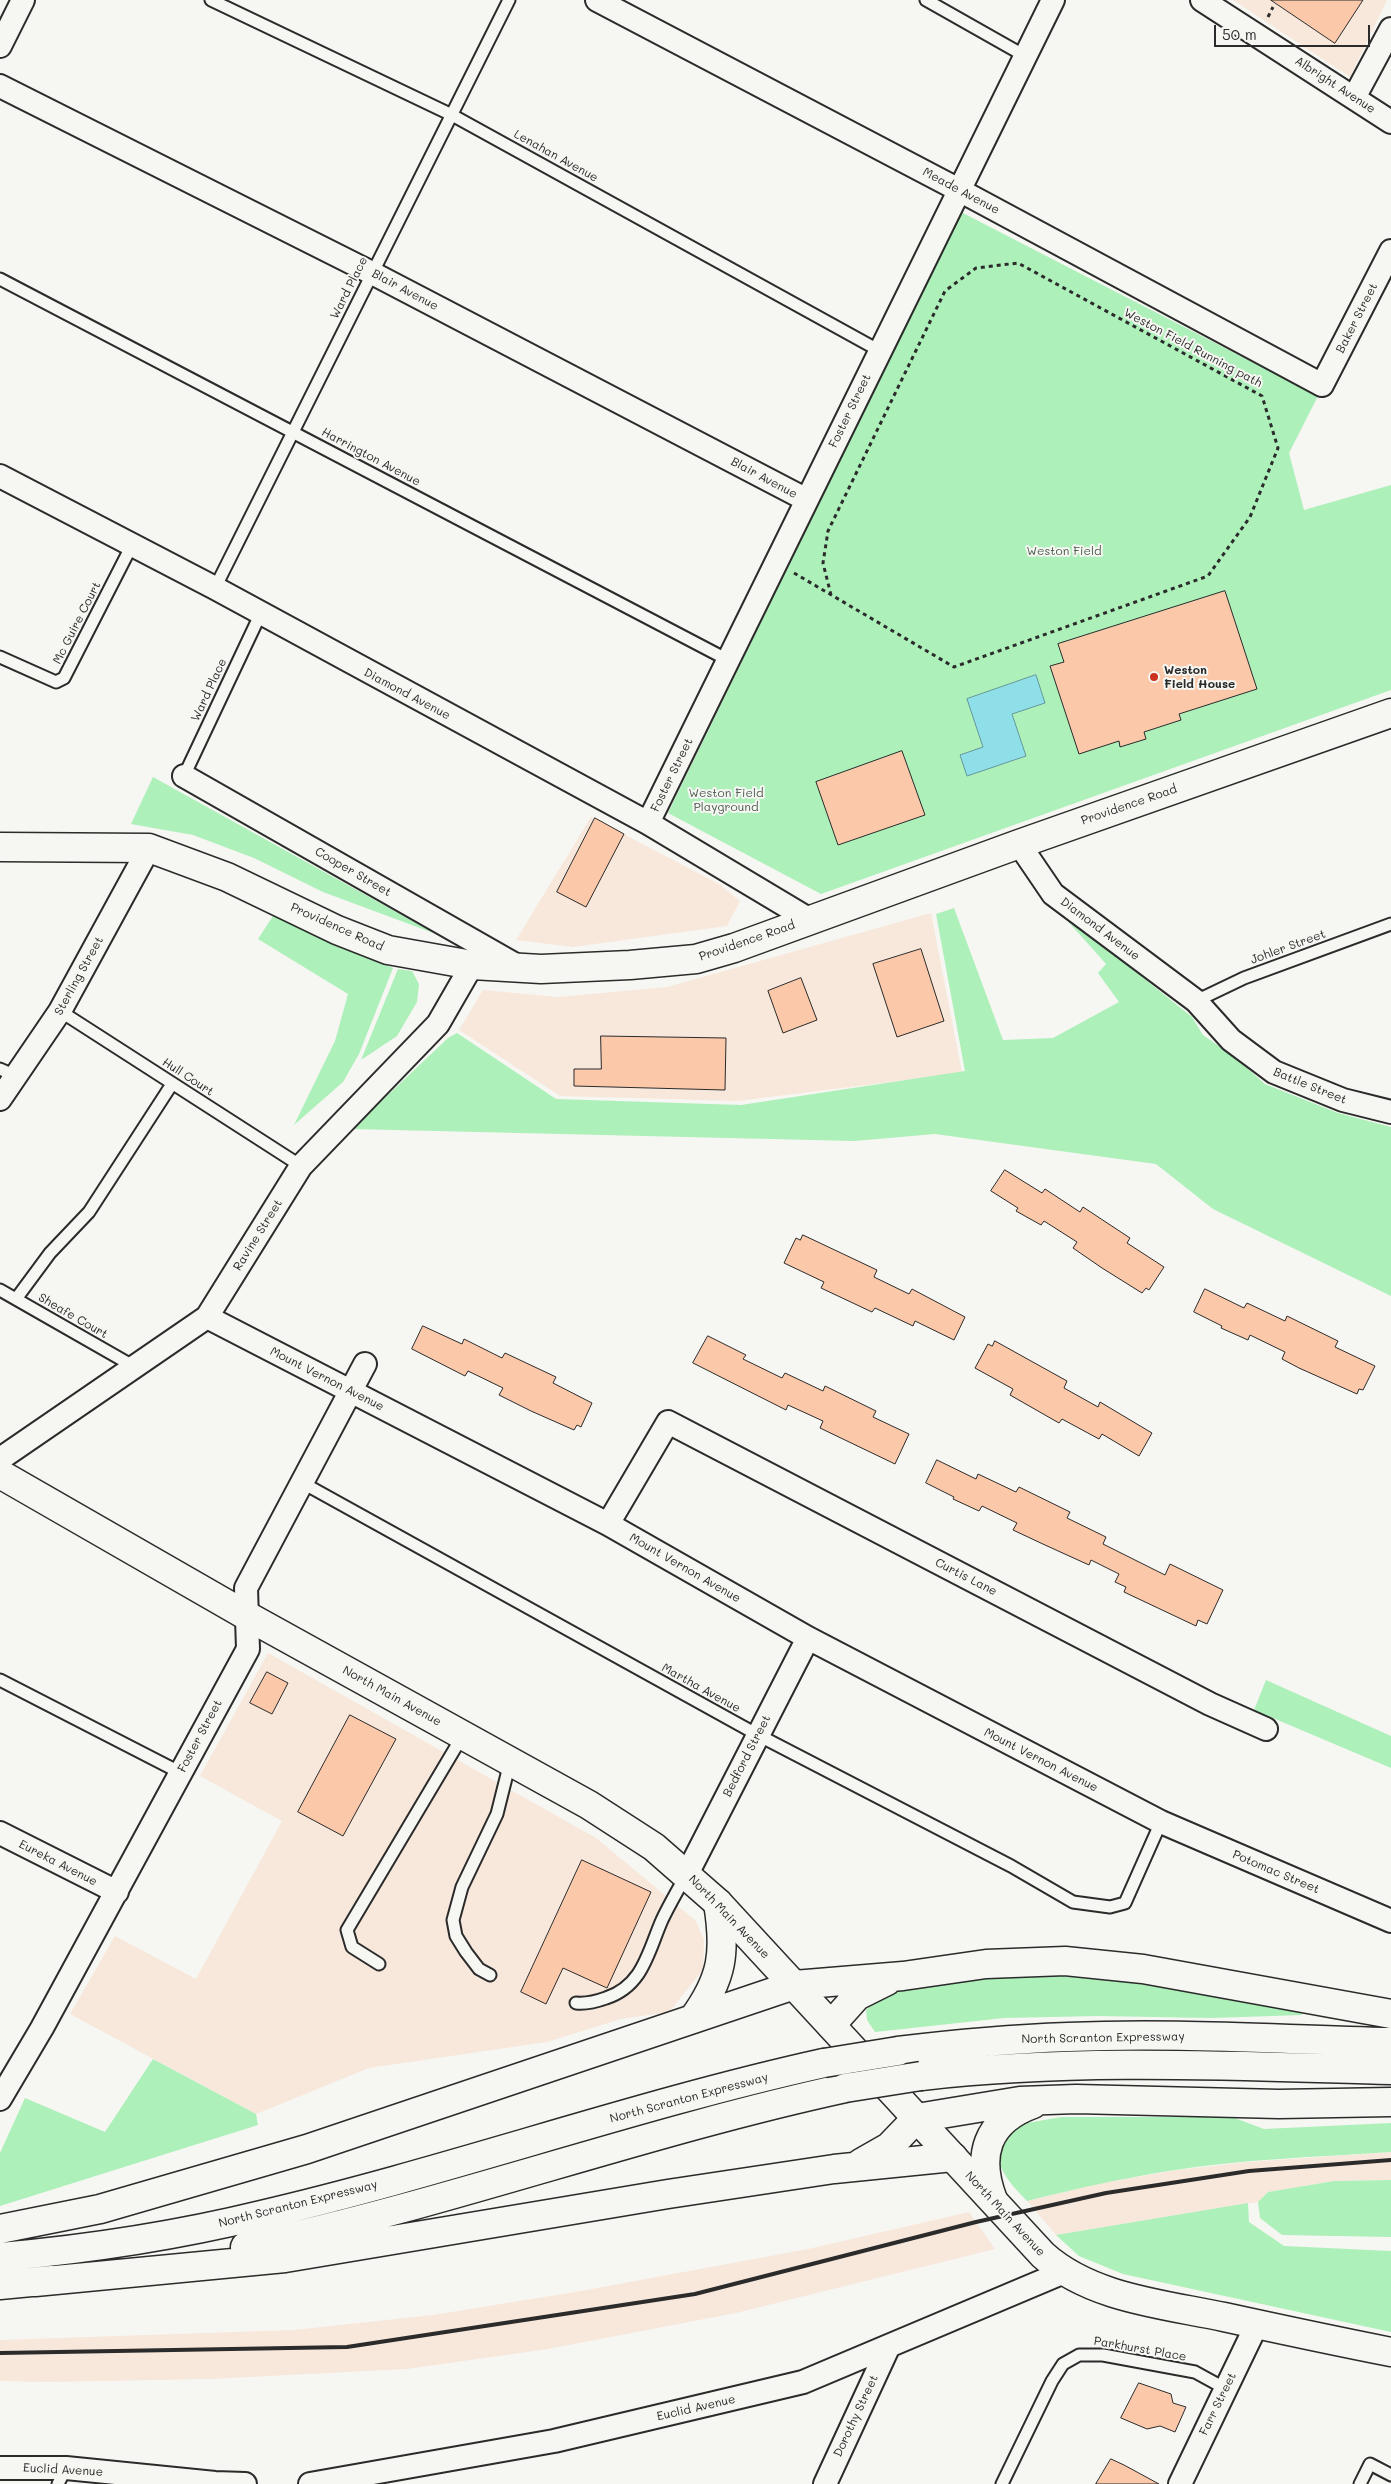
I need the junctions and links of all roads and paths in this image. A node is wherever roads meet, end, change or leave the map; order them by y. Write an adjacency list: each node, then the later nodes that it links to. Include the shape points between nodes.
1 (23, 0): 9 (street)
2 (211, 0): 13 (lane, Lenahan Avenue)
3 (509, 0): 13 (lane, Ward Place)
4 (597, 0): 15 (street, Meade Avenue)
5 (926, 0): 10 (lane)
6 (1053, 0): 10 (street, Foster Street)
7 (1202, 0): 12 (street, Albright Avenue)
8 (1391, 29): 12 (street)
9 (0, 46)
10 (1025, 56): 15 (street, Foster Street)
11 (0, 86): 17 (street, Blair Avenue)
12 (1355, 96): 14 (street, Albright Avenue)
13 (452, 115): 17 (lane, Ward Place); 19 (lane, Lenahan Avenue)
14 (1391, 122)
15 (959, 190): 19 (street, Foster Street); 20 (street, Meade Avenue)
16 (1391, 251): 20 (street, Baker Street)
17 (372, 273): 21 (lane, Ward Place); 23 (street, Blair Avenue)
18 (0, 279): 21 (lane, Harrington Avenue)
19 (880, 351): 23 (street, Foster Street)
20 (1322, 385)
21 (293, 432): 26 (lane, Ward Place); 30 (lane, Harrington Avenue)
22 (0, 476): 24 (street, Diamond Avenue)
23 (807, 500): 25 (street, Foster Street)
24 (132, 545): 26 (street, Diamond Avenue); 29 (lane, Mc Guire Court, via 64,678 56,682 42,678)
25 (776, 562): 27 (path, Weston Field Running path); 30 (street, Foster Street)
26 (215, 588): 28 (street, Diamond Avenue)
27 (831, 595): 27 (path, Weston Field Running path, via 954,667 1208,576 1250,517 1278,448 1262,396 1018,263 976,268 945,291 828,531 823,563)
28 (260, 615): 32 (lane, Ward Place); 33 (street, Diamond Avenue)
29 (0, 657)
30 (728, 660): 33 (street, Foster Street)
31 (1391, 713): 34 (main road, Providence Road)
32 (184, 776): 40 (street, Cooper Street)
33 (648, 823): 37 (street, Diamond Avenue)
34 (1018, 844): 37 (main road, Providence Road); 41 (street, Diamond Avenue, via 1053,894)
35 (0, 847): 36 (main road, Providence Road)
36 (149, 848): 39 (main road, Providence Road, via 227,877 337,930 388,950); 42 (street, Sterling Street)
37 (810, 920): 40 (main road, Providence Road, via 696,959 620,966)
38 (1391, 924): 41 (lane, Johler Street, via 1244,978)
39 (472, 965): 40 (main road, Providence Road); 47 (street, Ravine Street, via 438,1024)
40 (522, 968)
41 (1196, 1001): 46 (street, Battle Street, via 1231,1040 1274,1072 1342,1100)
42 (60, 1011): 43 (street, Sterling Street); 44 (lane, Hull Court)
43 (8, 1072): 45 (street, Sterling Street)
44 (172, 1084): 47 (lane, Hull Court); 49 (lane, via 89,1212 50,1253)
45 (0, 1099)
46 (1391, 1112)
47 (301, 1166): 50 (street, Ravine Street)
48 (0, 1290): 49 (lane, Sheafe Court)
49 (16, 1299): 52 (lane, Sheafe Court)
50 (207, 1316): 52 (street, Ravine Street); 53 (street, Mount Vernon Avenue)
51 (364, 1364): 53 (street, Foster Street)
52 (133, 1366): 54 (street, Ravine Street)
53 (349, 1390): 56 (street, Foster Street); 57 (street, Mount Vernon Avenue)
54 (0, 1458)
55 (0, 1474): 58 (main road, North Main Avenue)
56 (301, 1482): 58 (street, Foster Street, via 246,1588); 63 (lane, Martha Avenue)
57 (608, 1524): 59 (street, Mount Vernon Avenue); 61 (street, Curtis Lane, via 668,1422 1210,1704)
58 (249, 1616): 62 (main road, North Main Avenue); 65 (street, Foster Street, via 248,1649)
59 (808, 1638): 63 (street, Bedford Street); 66 (street, Mount Vernon Avenue)
60 (0, 1680): 65 (lane)
61 (1266, 1729)
62 (463, 1735): 64 (main road, North Main Avenue); 72 (lane, via 347,1930 352,1947)
63 (758, 1735): 66 (lane, Martha Avenue, via 1074,1902 1110,1907 1125,1903); 68 (street, Bedford Street)
64 (510, 1762): 68 (main road, North Main Avenue, via 622,1825); 73 (lane, via 497,1814 462,1887 452,1920 456,1936 466,1952 479,1969)
65 (181, 1773): 69 (street, Foster Street)
66 (1161, 1822): 71 (street, Potomac Street)
67 (0, 1833): 69 (street, Eureka Avenue)
68 (687, 1874): 70 (main road, North Main Avenue); 76 (lane, via 636,1979 616,1995 586,2004)
69 (117, 1892): 82 (street, Foster Street)
70 (718, 1903): 75 (main road, North Main Avenue); 78 (main road, via 723,1932 720,1969 706,2001)
71 (1391, 1921)
72 (379, 1964)
73 (490, 1975)
74 (903, 1976): 75 (main road); 77 (main road, via 986,1964 1106,1964); 79 (main road, via 867,1989)
75 (794, 1985): 78 (main road); 79 (main road, North Main Avenue)
76 (576, 2003)
77 (1391, 2014)
78 (693, 2019): 89 (main road, via 307,2149 100,2209)
79 (831, 2025): 85 (main road, North Main Avenue)
80 (1391, 2042): 90 (main road, North Scranton Expressway, bridge, via 1070,2036 898,2051 726,2087 260,2216 109,2244)
81 (1391, 2070): 92 (main road, North Scranton Expressway, bridge, via 1125,2064 1013,2067 921,2076 845,2088 725,2116 266,2243 188,2259)
82 (0, 2099)
83 (1045, 2099): 84 (main road, via 1223,2104); 85 (main road, via 992,2104); 88 (main road, via 1013,2113 994,2131 984,2159 984,2174)
84 (1391, 2102)
85 (917, 2118): 86 (main road, North Main Avenue); 87 (main road, via 877,2155 864,2162)
86 (953, 2157): 87 (main road); 88 (main road, North Main Avenue)
87 (834, 2169): 92 (main road, via 595,2205 285,2258)
88 (993, 2200): 91 (main road, North Main Avenue, via 1043,2255)
89 (0, 2228)
90 (0, 2257)
91 (1064, 2272): 94 (main road, North Main Avenue, via 1108,2291); 95 (street, Euclid Avenue)
92 (35, 2282): 93 (main road, North Scranton Expressway)
93 (0, 2285)
94 (1257, 2324): 96 (main road, North Main Avenue); 97 (street, Farr Street)
95 (888, 2348): 103 (street, Euclid Avenue, via 803,2382 554,2441); 104 (street, Dorothy Street)
96 (1391, 2352)
97 (1226, 2389): 105 (lane, Parkhurst Place, via 1195,2372 1104,2355 1078,2354 1063,2364 1052,2381); 106 (street, Farr Street)
98 (0, 2468): 100 (street, Euclid Avenue)
99 (1391, 2475): 107 (lane, via 1370,2464)
100 (62, 2476): 101 (street, Euclid Avenue)
101 (215, 2484): 102 (street, Euclid Avenue)
102 (245, 2484)
103 (310, 2484)
104 (824, 2484)
105 (1002, 2484)
106 (1180, 2484)
107 (1360, 2484)

